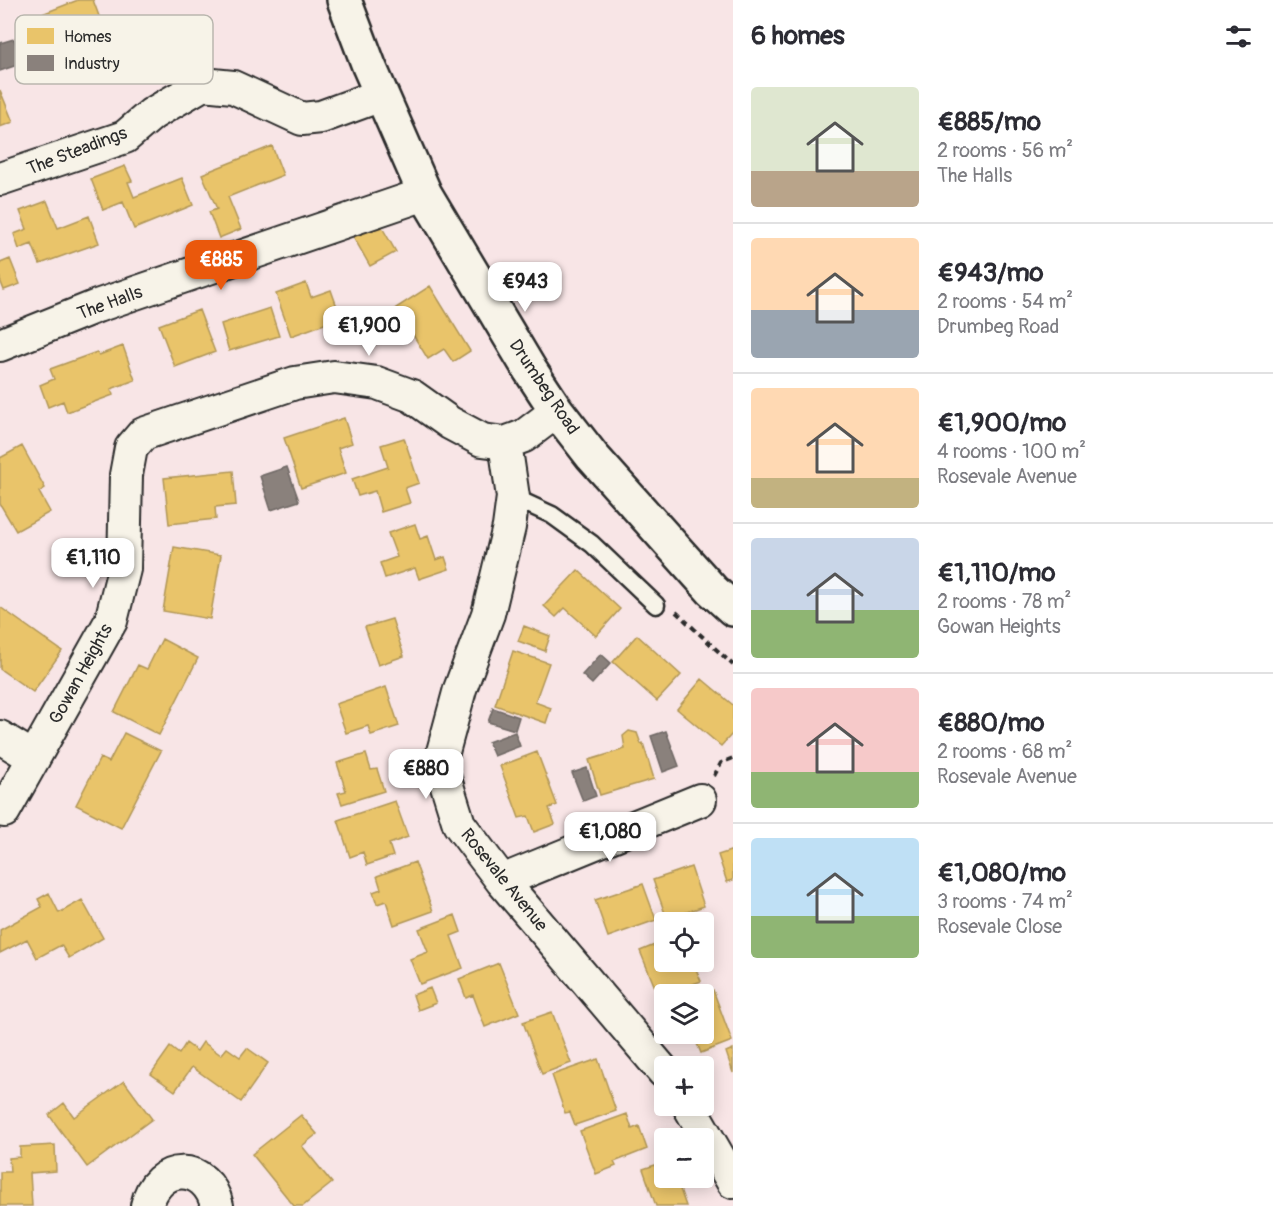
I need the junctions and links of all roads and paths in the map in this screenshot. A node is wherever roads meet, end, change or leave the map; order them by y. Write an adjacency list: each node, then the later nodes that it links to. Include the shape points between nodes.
1 (344, 0): 2 (street, Drumbeg Road)
2 (381, 95): 3 (street, The Steadings, via 321,117 302,119 232,87 203,84 152,114 125,137); 4 (street, Drumbeg Road)
3 (0, 179)
4 (425, 194): 5 (street, The Halls, via 97,306); 6 (street, Drumbeg Road)
5 (0, 345)
6 (557, 411): 7 (street, via 524,436); 10 (street, Drumbeg Road, via 634,504)
7 (505, 444): 8 (street, Rosevale Avenue); 13 (street, Gowan Heights, via 482,440 412,396 378,383 334,377 295,382 143,434 131,448 126,476 124,569 111,621)
8 (513, 497): 9 (lane, via 552,515 592,544); 16 (street, Rosevale Avenue, via 488,614 460,689 440,763 459,824)
9 (656, 605): 11 (path, via 678,612)
10 (733, 609)
11 (733, 665)
12 (0, 737): 13 (street)
13 (34, 758): 15 (street, Gowan Heights)
14 (700, 800): 16 (street)
15 (4, 811)
16 (502, 881): 17 (street, Rosevale Avenue)
17 (654, 1060)
18 (695, 1116): 19 (street)
19 (733, 1182)
20 (147, 1206): 21 (street, via 157,1183 182,1173 207,1183)
21 (217, 1206)

